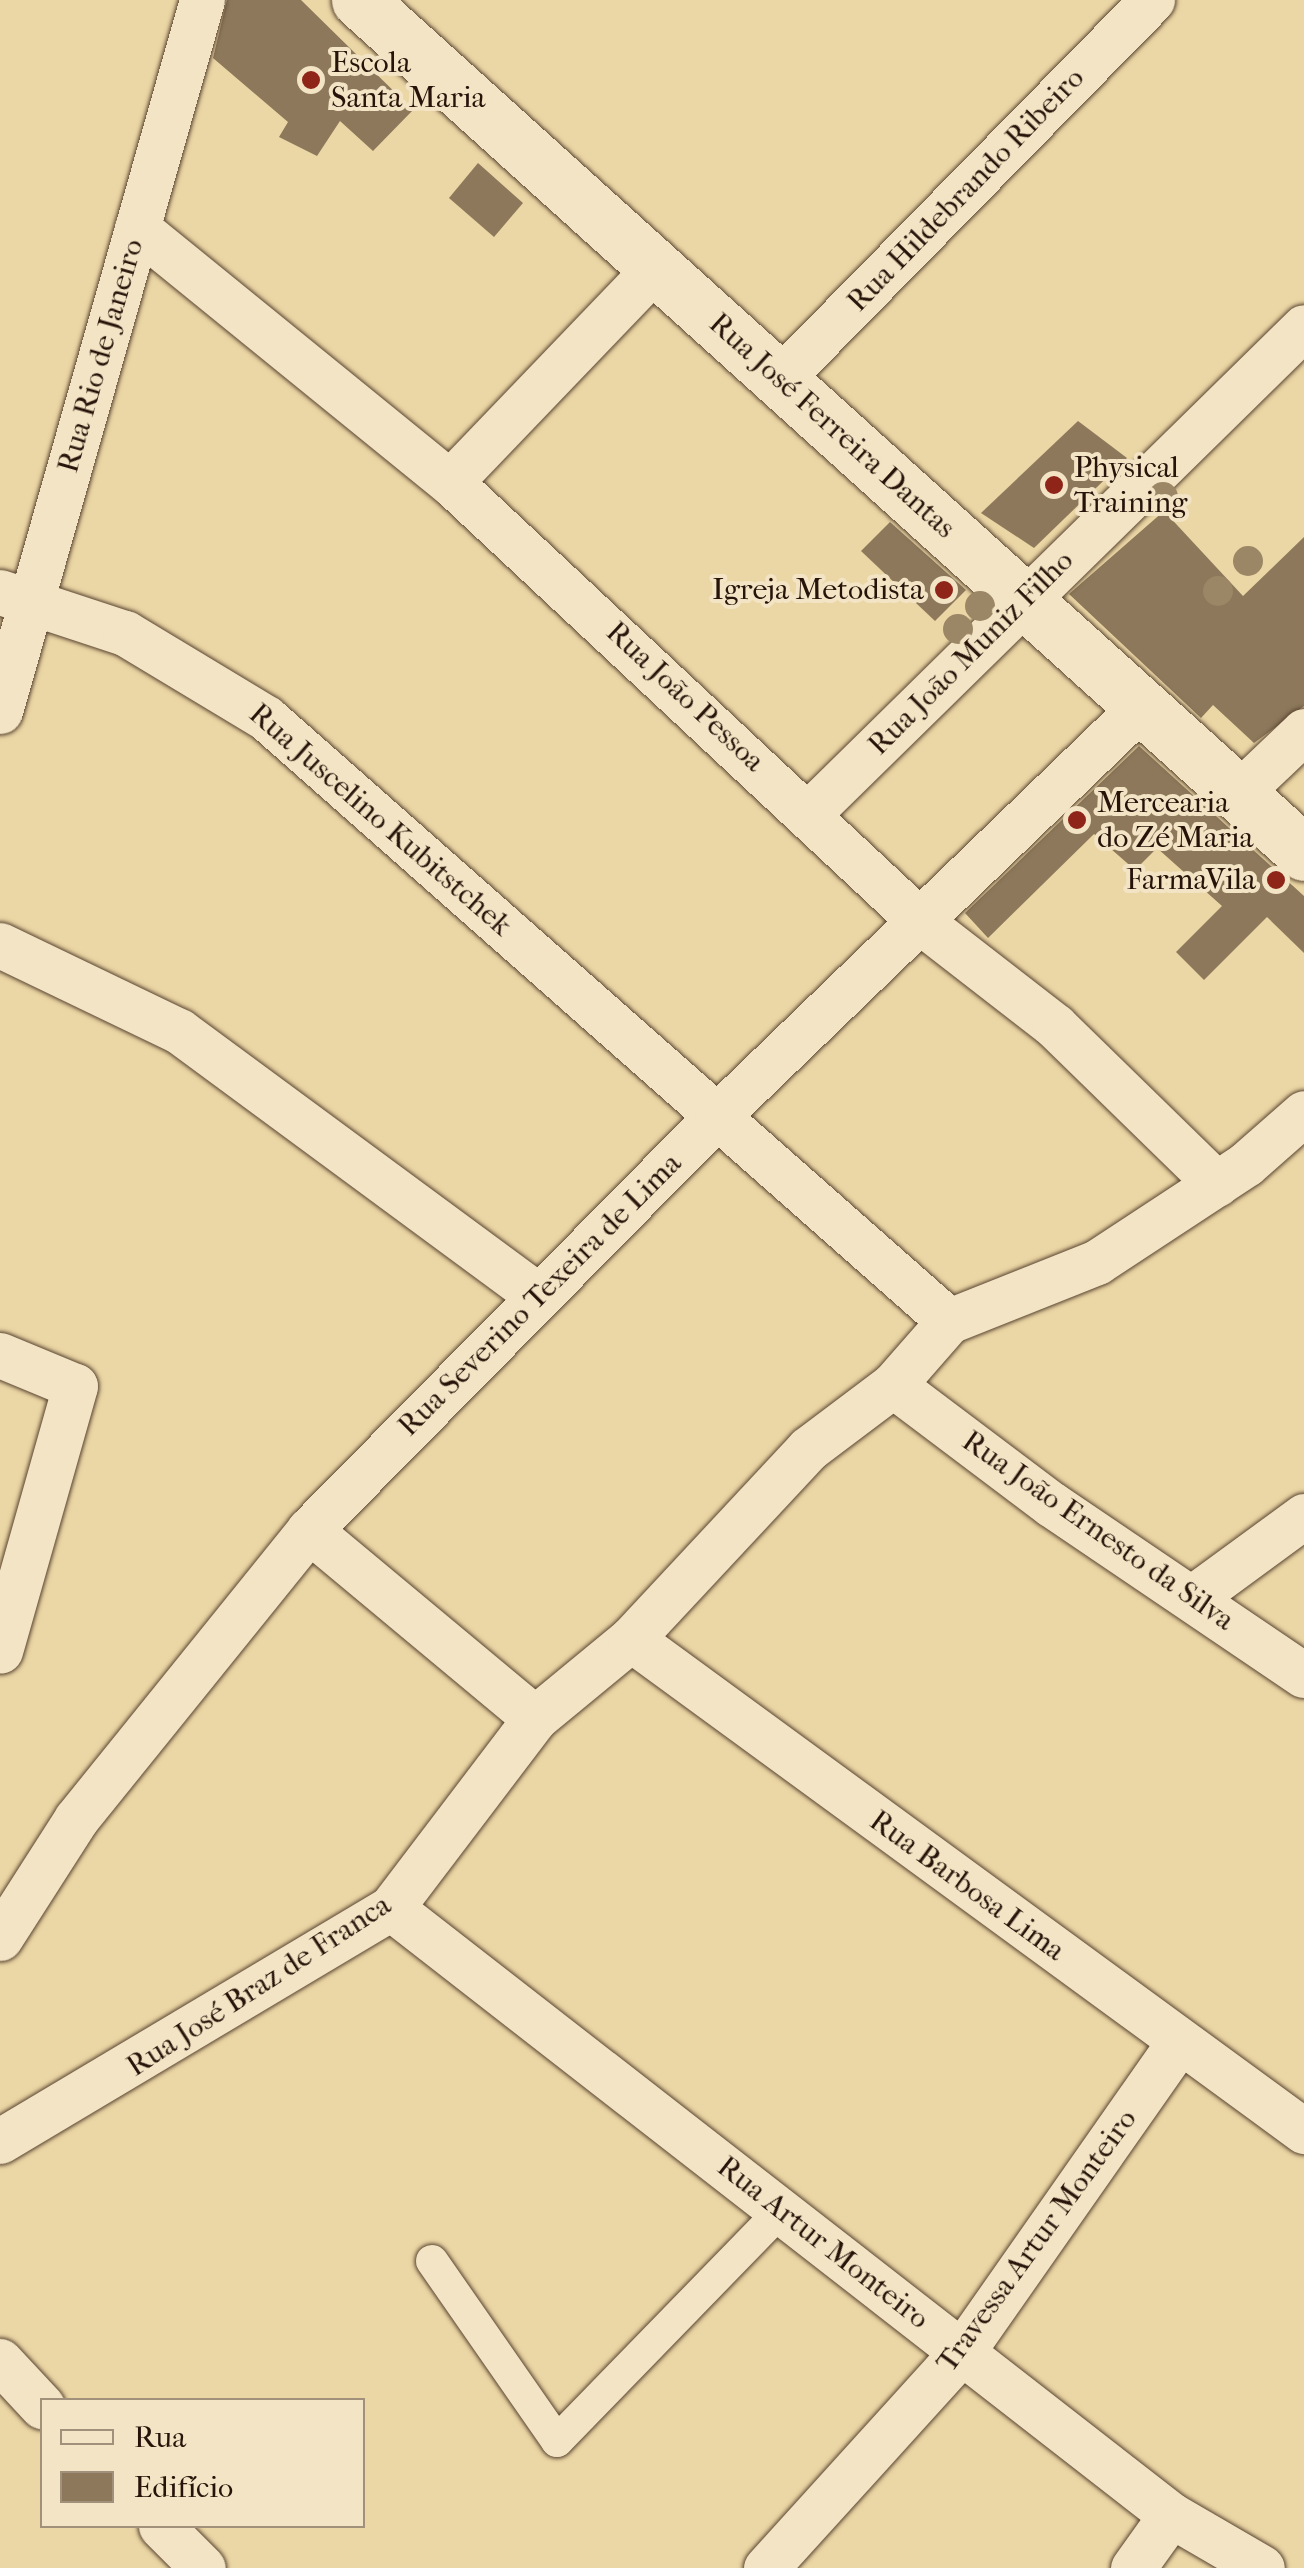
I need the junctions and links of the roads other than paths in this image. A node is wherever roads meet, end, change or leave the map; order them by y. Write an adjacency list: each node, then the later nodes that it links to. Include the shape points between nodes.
1 (202, 0): 4 (street, Rua Rio de Janeiro)
2 (359, 0): 5 (street, Rua José Ferreira Dantas)
3 (1152, 0): 7 (street, Rua Hildebrando Ribeiro)
4 (137, 228): 8 (street, Rua João Pessoa); 9 (street, Rua Rio de Janeiro)
5 (657, 266): 7 (street, Rua José Ferreira Dantas); 8 (street)
6 (1304, 327): 10 (street, Rua João Muniz Filho)
7 (780, 379): 10 (street, Rua José Ferreira Dantas)
8 (450, 482): 15 (street, Rua João Pessoa)
9 (16, 597): 12 (street, Rua Rio de Janeiro); 20 (street, Rua Juscelino Kubitstchek, via 125,633 199,670 266,718)
10 (1023, 600): 11 (street, Rua José Ferreira Dantas); 15 (street, Rua João Muniz Filho)
11 (1143, 705): 14 (street, Rua José Ferreira Dantas); 17 (street, Rua Severino Texeira de Lima)
12 (0, 711)
13 (1304, 731): 14 (street)
14 (1241, 791): 16 (street, Rua José Ferreira Dantas)
15 (810, 812): 17 (street, Rua João Pessoa)
16 (1304, 854)
17 (921, 922): 20 (street, Rua Severino Texeira de Lima); 21 (street, Rua João Pessoa, via 1055,1026)
18 (0, 945): 22 (street, via 179,1030)
19 (1304, 1112): 21 (street, Rua José Braz de Franca)
20 (718, 1115): 22 (street, Rua Severino Texeira de Lima); 23 (street)
21 (1217, 1184): 23 (street, Rua José Braz de Franca, via 1097,1262)
22 (537, 1295): 27 (street, Rua Severino Texeira de Lima)
23 (949, 1321): 25 (street, Rua José Braz de Franca)
24 (0, 1355): 30 (street, via 75,1386)
25 (893, 1385): 28 (street, Rua João Ernesto da Silva); 29 (street, Rua José Braz de Franca, via 808,1449)
26 (1304, 1516): 28 (street)
27 (309, 1530): 32 (street); 34 (street, Rua Severino Texeira de Lima, via 76,1819)
28 (1192, 1598): 31 (street, Rua João Ernesto da Silva)
29 (631, 1639): 32 (street, Rua José Braz de Franca); 35 (street, Rua Barbosa Lima)
30 (0, 1651)
31 (1304, 1675)
32 (535, 1718): 33 (street, Rua José Braz de Franca)
33 (391, 1908): 37 (street, Rua José Braz de Franca); 38 (street, Rua Artur Monteiro)
34 (0, 1938)
35 (1180, 2042): 36 (street, Rua Barbosa Lima); 40 (street, Travessa Artur Monteiro)
36 (1304, 2131)
37 (0, 2141)
38 (781, 2211): 39 (street, via 557,2442); 40 (street, Rua Artur Monteiro)
39 (432, 2261)
40 (962, 2352): 43 (street, Rua Artur Monteiro); 46 (street, Travessa Artur Monteiro)
41 (0, 2361): 42 (street)
42 (40, 2404)
43 (1171, 2515): 47 (street); 48 (street, Rua Artur Monteiro)
44 (163, 2528): 45 (street)
45 (203, 2568)
46 (766, 2568)
47 (1132, 2568)
48 (1262, 2568)

